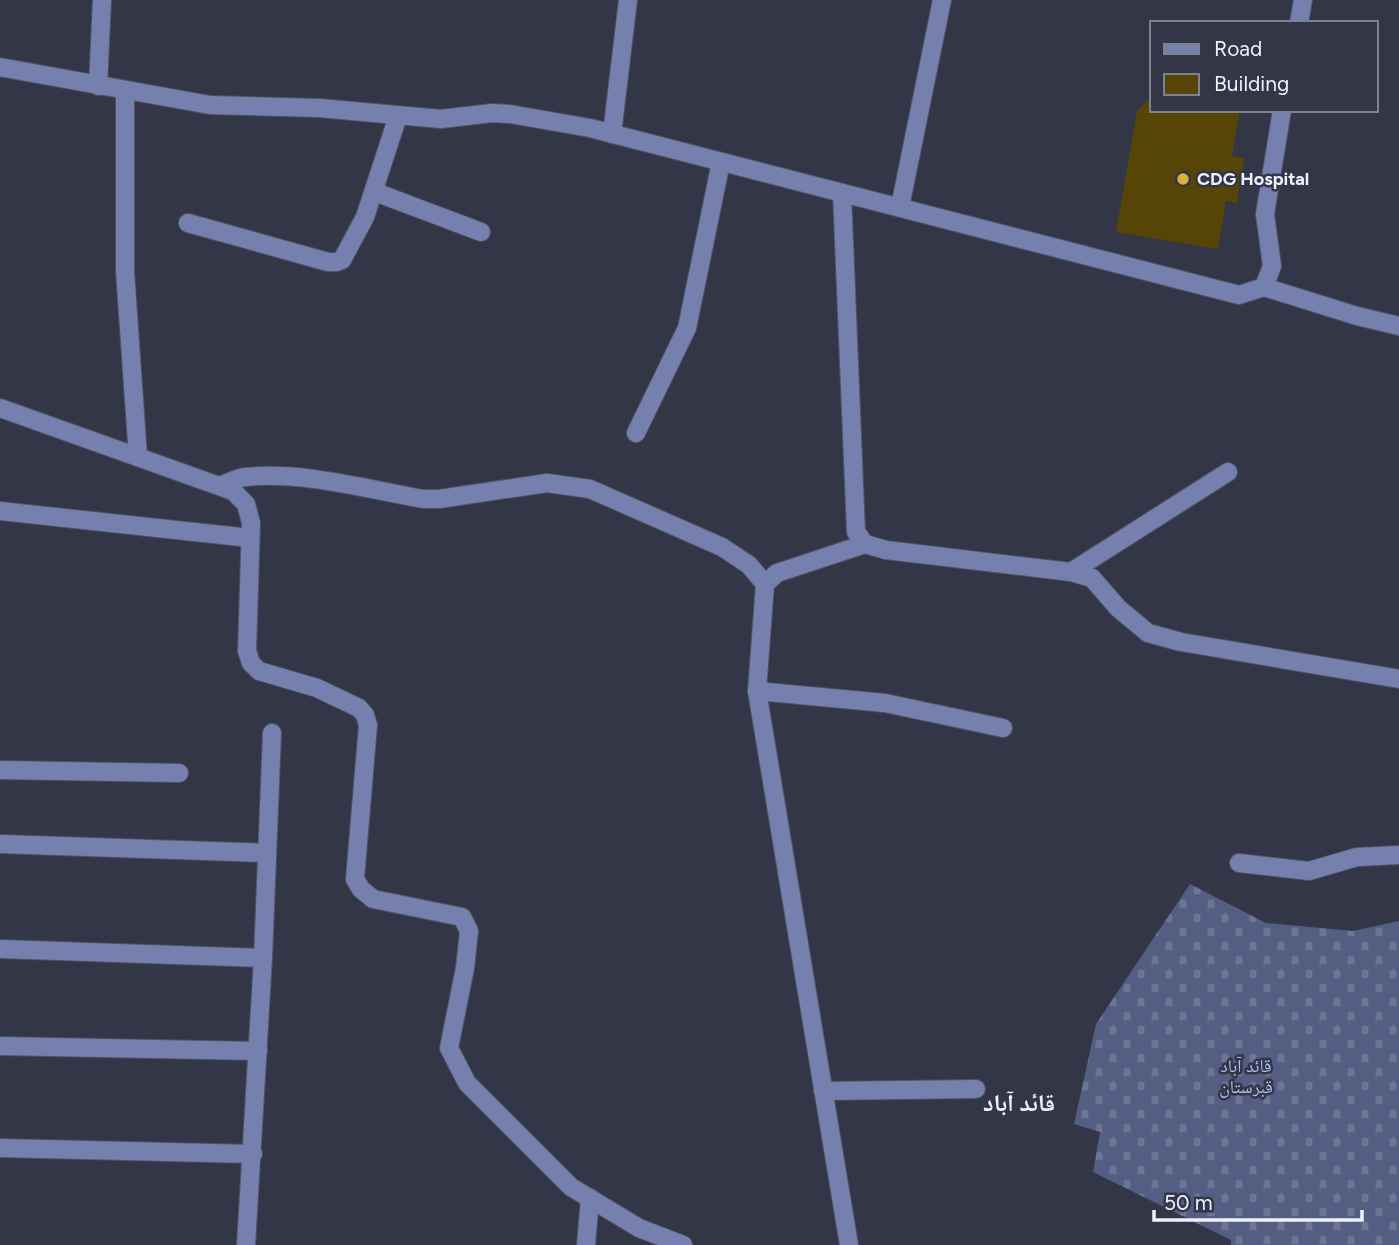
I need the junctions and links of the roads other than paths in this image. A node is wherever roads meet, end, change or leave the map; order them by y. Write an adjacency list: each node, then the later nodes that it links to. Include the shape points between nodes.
1 (102, 0): 7 (street)
2 (628, 0): 11 (street)
3 (942, 0): 15 (street)
4 (1303, 0): 5 (street)
5 (1299, 21)
6 (0, 67): 7 (street)
7 (98, 86): 8 (street)
8 (125, 91): 10 (street, via 210,105); 22 (street, via 125,271)
9 (1282, 112): 18 (street, via 1265,214 1272,266)
10 (398, 116): 11 (street, via 441,119 510,114); 13 (street)
11 (612, 134): 12 (street)
12 (721, 162): 14 (street); 21 (street, via 687,328)
13 (375, 192): 16 (street, via 337,262); 17 (street)
14 (842, 193): 15 (street); 27 (street, via 856,532)
15 (900, 207): 18 (street, via 1239,295)
16 (188, 223)
17 (481, 232)
18 (1264, 287): 19 (street)
19 (1399, 326)
20 (0, 408): 22 (street)
21 (636, 433)
22 (138, 457): 24 (street)
23 (1228, 472): 28 (street)
24 (220, 486): 26 (street, via 246,504); 29 (street, via 242,477 268,477 431,499 547,483 590,489 722,547 749,565)
25 (0, 512): 26 (street)
26 (250, 538): 48 (street, via 247,651 251,663 259,671 317,688 365,715 368,725 355,879 373,899 462,917 469,931 449,1048 467,1083 571,1187)
27 (865, 544): 28 (street); 29 (street, via 778,573)
28 (1071, 572): 30 (street, via 1092,578 1148,633)
29 (765, 584): 31 (street)
30 (1399, 679)
31 (757, 691): 32 (street, via 886,703); 45 (street)
32 (1003, 729)
33 (272, 733): 37 (street)
34 (0, 770): 35 (street)
35 (179, 773)
36 (0, 844): 37 (street)
37 (267, 852): 41 (street)
38 (1399, 855): 39 (street, via 1357,857 1309,872)
39 (1239, 863)
40 (0, 949): 41 (street)
41 (263, 958): 43 (street)
42 (0, 1046): 43 (street)
43 (258, 1051): 47 (street)
44 (975, 1089): 45 (street)
45 (823, 1091): 52 (street)
46 (0, 1148): 47 (street)
47 (253, 1154): 49 (street)
48 (590, 1198): 50 (street); 51 (street, via 639,1228)
49 (246, 1245)
50 (586, 1245)
51 (683, 1245)
52 (849, 1245)

